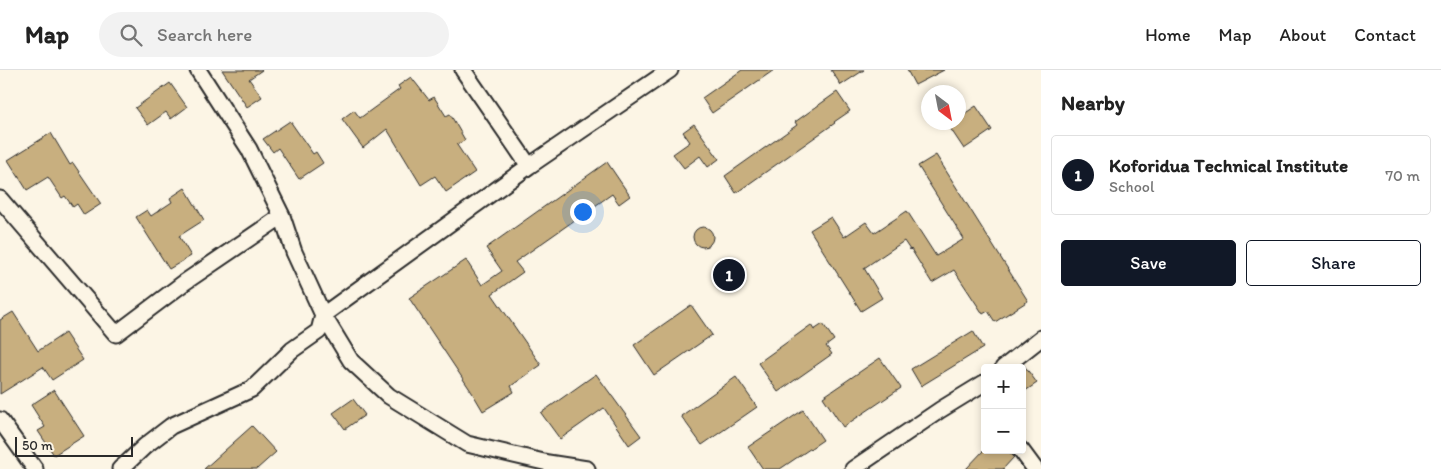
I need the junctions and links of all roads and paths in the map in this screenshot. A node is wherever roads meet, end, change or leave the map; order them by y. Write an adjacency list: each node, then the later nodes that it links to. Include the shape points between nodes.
1 (198, 70): 6 (street, via 250,149)
2 (463, 70): 4 (street)
3 (670, 70): 4 (street)
4 (529, 166): 7 (street)
5 (0, 198): 6 (street, via 116,334)
6 (282, 216): 7 (street, via 294,252)
7 (323, 315): 14 (street, via 319,332 292,350 252,389 171,426); 15 (street, via 351,361 389,396 468,444)
8 (1041, 338): 9 (street)
9 (1008, 364)
10 (981, 385): 16 (street)
11 (0, 420): 13 (street)
12 (1025, 454): 17 (street)
13 (35, 469)
14 (120, 469)
15 (587, 469)
16 (853, 469)
17 (1034, 469)

